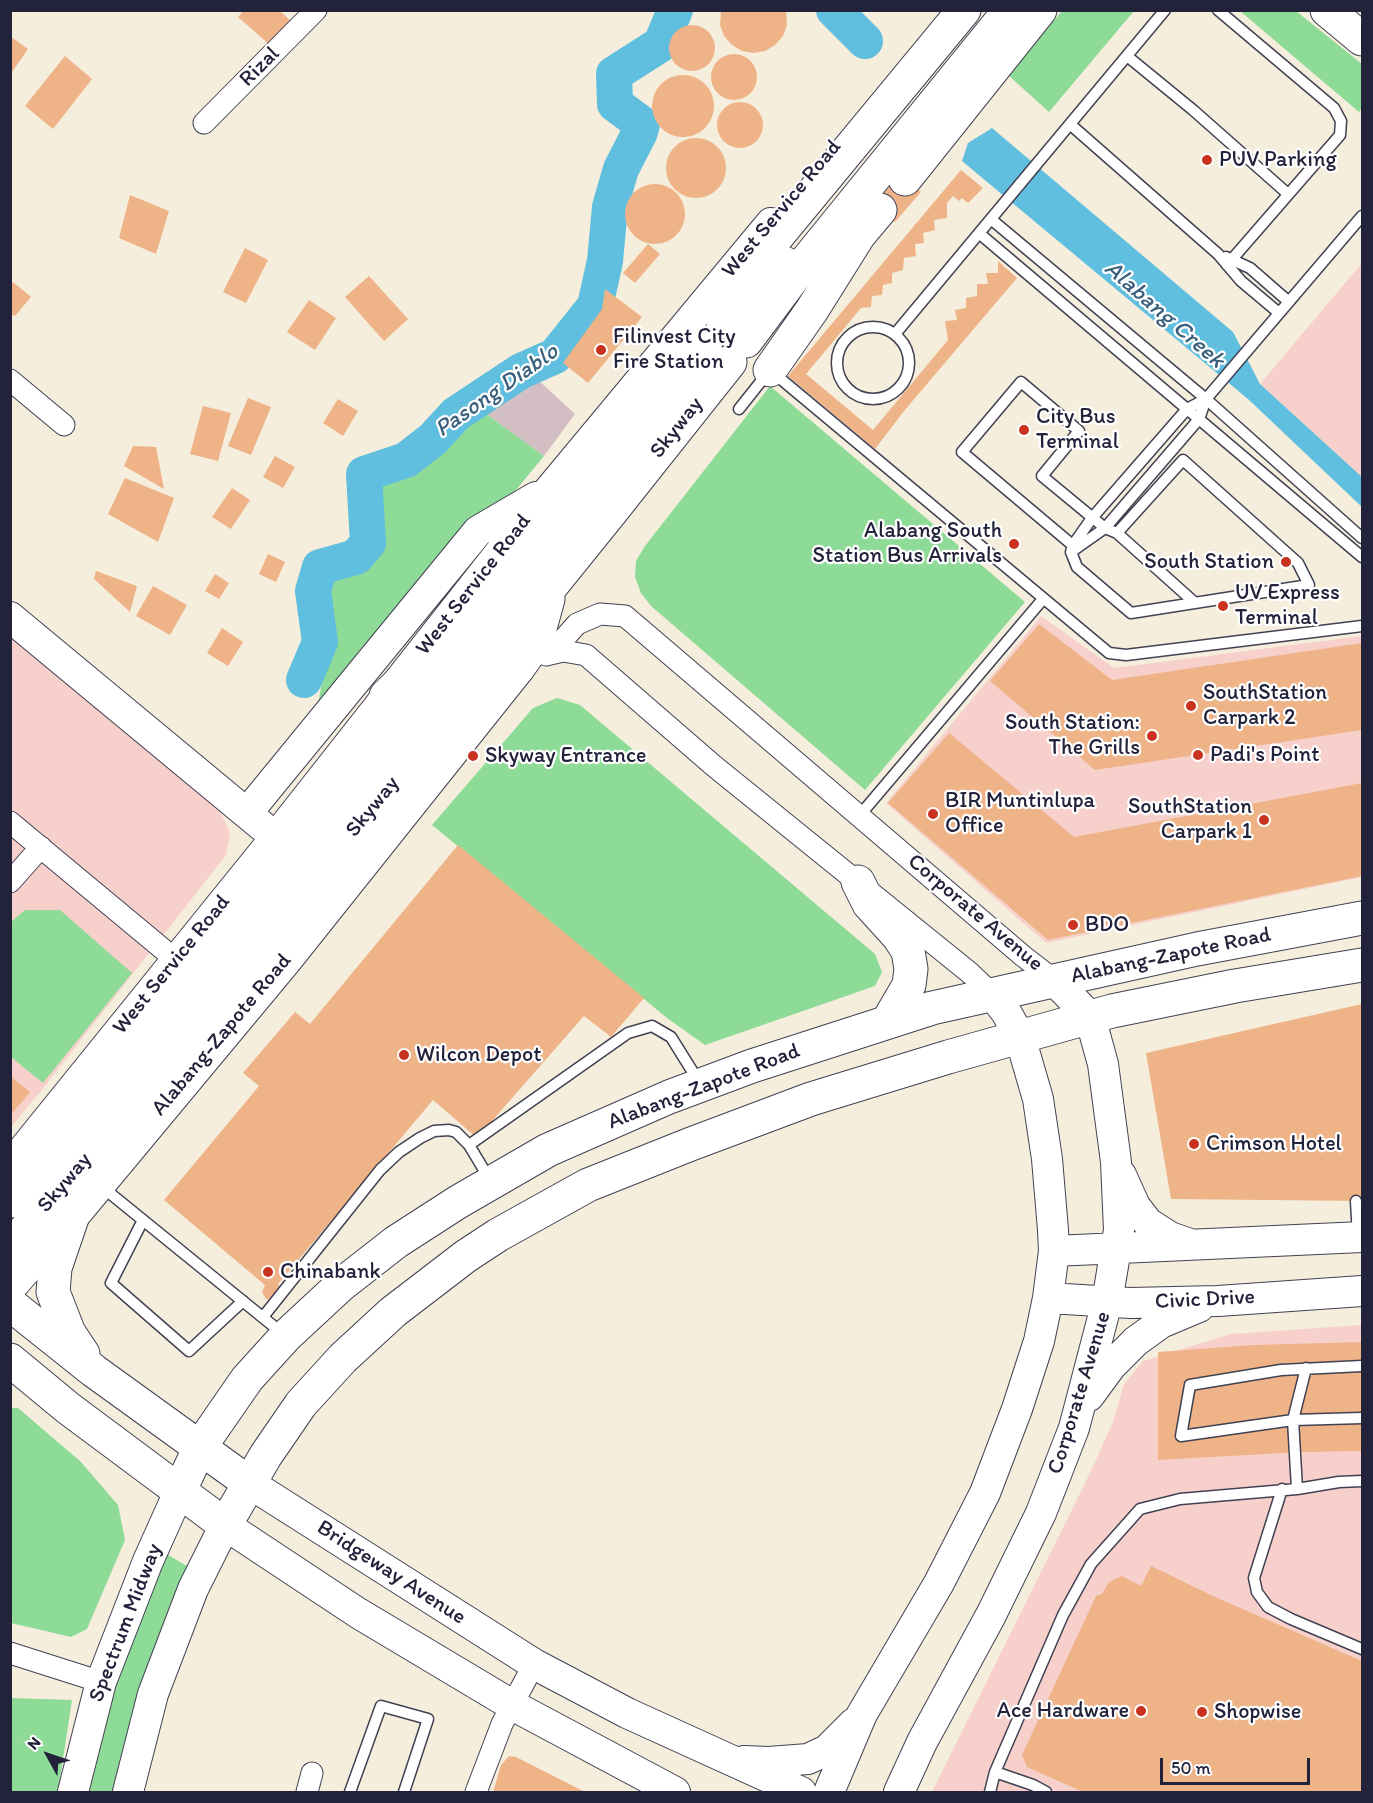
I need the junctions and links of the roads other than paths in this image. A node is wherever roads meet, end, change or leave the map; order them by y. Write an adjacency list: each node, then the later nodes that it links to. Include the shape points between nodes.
1 (316, 10): 12 (street, Rizal)
2 (947, 10): 33 (main road, West Service Road)
3 (964, 10): 25 (main road, via 770,245)
4 (990, 10): 21 (main road, Skyway)
5 (1010, 10): 21 (main road, Skyway)
6 (1040, 10): 14 (main road)
7 (1165, 10): 11 (lane)
8 (1218, 10): 15 (lane, via 1334,108 1341,121 1340,135)
9 (1327, 10): 10 (main road)
10 (1362, 39)
11 (1127, 56): 13 (lane); 15 (lane)
12 (204, 123)
13 (1071, 125): 18 (lane); 20 (lane)
14 (905, 179)
15 (1288, 194): 20 (lane)
16 (880, 210): 26 (main road, via 859,235)
17 (1362, 216): 22 (lane)
18 (992, 220): 19 (lane); 28 (lane)
19 (980, 234): 24 (lane); 30 (lane)
20 (1230, 262): 22 (lane, via 1250,268); 23 (lane, via 1241,280)
21 (793, 265): 25 (main road, Skyway)
22 (1289, 302): 23 (lane)
23 (1279, 314): 28 (lane)
24 (896, 334): 24 (lane, via 873,326 857,330 844,340 836,363 849,392 863,399 878,399 899,389 907,376 909,361)
25 (726, 342): 40 (main road, Skyway); 41 (main road, Skyway)
26 (770, 370): 29 (lane); 42 (lane)
27 (10, 380): 32 (street)
28 (1206, 399): 30 (lane); 31 (lane); 37 (lane)
29 (739, 409)
30 (1187, 409): 31 (lane); 34 (lane)
31 (1199, 418): 35 (lane); 39 (lane)
32 (64, 425)
33 (550, 489): 48 (main road, West Service Road); 49 (main road, via 478,531)
34 (1092, 518): 35 (lane); 38 (lane); 38 (lane, via 1042,476 1079,431 1021,382 962,452)
35 (1104, 528): 36 (lane); 38 (lane)
36 (1117, 533): 43 (lane); 43 (lane, via 1183,460 1298,563 1309,585)
37 (1362, 538)
38 (1073, 548): 43 (lane, via 1077,567 1131,613)
39 (1362, 557)
40 (535, 558): 48 (main road, via 487,586 437,647); 70 (main road, Skyway, via 130,1059)
41 (552, 586): 47 (main road, Alabang-Zapote Road, via 536,643); 76 (main road, Skyway, via 158,1073)
42 (1043, 599): 45 (lane, via 1109,653 1126,656); 50 (lane)
43 (1194, 602)
44 (10, 617): 49 (main road)
45 (1362, 626)
46 (551, 653): 47 (street, Corporate Avenue); 50 (street, Corporate Avenue, via 577,624 600,614 625,616); 55 (street, Corporate Avenue, via 586,655 714,766)
47 (518, 668): 69 (main road, Alabang-Zapote Road, via 300,941)
48 (386, 696): 52 (main road, West Service Road)
49 (247, 813): 52 (main road)
50 (860, 814): 59 (street, Corporate Avenue)
51 (10, 822): 53 (street)
52 (276, 837): 57 (main road, West Service Road)
53 (41, 847): 54 (street); 57 (street)
54 (10, 882)
55 (858, 882): 60 (street, Corporate Avenue); 62 (main road, via 869,904 908,951 909,985)
56 (1362, 918): 59 (main road, Alabang-Zapote Road)
57 (176, 960): 67 (main road, West Service Road)
58 (1362, 965): 61 (main road, Alabang-Zapote Road, via 1235,986)
59 (1054, 980): 60 (main road, Alabang-Zapote Road); 61 (main road, Corporate Avenue)
60 (992, 994): 62 (main road, Alabang-Zapote Road); 63 (main road, Corporate Avenue)
61 (1090, 1017): 63 (main road, Alabang-Zapote Road); 66 (main road, Corporate Avenue, via 1103,1064)
62 (888, 1021): 64 (main road, Alabang-Zapote Road)
63 (1020, 1037): 78 (main road, Corporate Avenue, via 1035,1086 1046,1150); 98 (main road, Alabang-Zapote Road, via 843,1088 701,1140 588,1185 498,1235 393,1312 343,1358 301,1404)
64 (700, 1085): 65 (lane, via 671,1037 652,1026 636,1030); 68 (main road, Alabang-Zapote Road, via 548,1150)
65 (469, 1145): 68 (lane); 86 (lane, via 456,1132 434,1131 399,1152 380,1170)
66 (1116, 1162): 75 (main road, via 1125,1188 1148,1223); 77 (main road, Corporate Avenue)
67 (10, 1166)
68 (491, 1182): 86 (main road, Alabang-Zapote Road)
69 (98, 1184): 72 (main road, Alabang-Zapote Road); 73 (lane)
70 (10, 1201)
71 (1356, 1202): 74 (lane)
72 (73, 1215): 79 (main road, Alabang-Zapote Road); 90 (main road, via 55,1268 53,1292 69,1332)
73 (143, 1220): 82 (lane); 82 (lane, via 111,1283 189,1351)
74 (1360, 1237): 75 (main road)
75 (1195, 1246): 77 (main road)
76 (10, 1248)
77 (1116, 1249): 78 (main road); 84 (main road, Corporate Avenue)
78 (1054, 1251): 81 (main road, Corporate Avenue)
79 (10, 1286)
80 (1362, 1291): 83 (main road, Civic Drive)
81 (1048, 1298): 84 (main road, Civic Drive); 108 (main road, Corporate Avenue, via 1028,1375 985,1492 939,1583)
82 (243, 1301): 86 (lane)
83 (1218, 1301): 84 (main road, Civic Drive); 95 (main road, via 1161,1323 1136,1341 1095,1388)
84 (1107, 1302): 95 (main road, Corporate Avenue)
85 (10, 1304): 90 (main road, Bridgeway Avenue)
86 (274, 1327): 96 (main road, Alabang-Zapote Road, via 248,1379)
87 (10, 1360): 92 (main road)
88 (1362, 1366): 89 (lane)
89 (1306, 1368): 94 (lane); 94 (lane, via 1190,1385 1181,1436)
90 (94, 1371): 96 (main road, Bridgeway Avenue)
91 (10, 1386): 92 (main road, via 45,1395)
92 (68, 1408): 101 (main road)
93 (1362, 1418): 94 (lane)
94 (1293, 1420): 100 (lane)
95 (1074, 1428): 119 (main road, Corporate Avenue, via 1041,1513)
96 (200, 1447): 98 (main road, Bridgeway Avenue); 101 (main road, Alabang-Zapote Road)
97 (1362, 1481): 100 (lane)
98 (249, 1483): 102 (main road, Alabang-Zapote Road); 105 (main road, Bridgeway Avenue)
99 (1281, 1489): 100 (lane); 103 (lane, via 1254,1578 1257,1592 1268,1607); 110 (lane, via 1180,1499 1140,1509 1091,1563)
100 (1297, 1489)
101 (179, 1492): 102 (main road); 106 (main road, Spectrum Midway)
102 (225, 1525): 107 (main road, via 358,1612); 112 (main road, via 193,1589 153,1694)
103 (1362, 1649)
104 (10, 1653): 106 (street)
105 (534, 1664): 107 (street); 109 (main road, Bridgeway Avenue, via 627,1713)
106 (101, 1682): 111 (main road, Spectrum Midway)
107 (512, 1705): 115 (street); 116 (main road)
108 (862, 1714): 109 (main road, via 827,1750 808,1759); 118 (main road, Corporate Avenue)
109 (732, 1760): 117 (main road, Bridgeway Avenue)
110 (995, 1772): 120 (lane); 121 (lane)
111 (73, 1792)
112 (128, 1792)
113 (350, 1792): 114 (lane, via 381,1706 428,1719)
114 (404, 1792)
115 (476, 1792)
116 (675, 1792)
117 (801, 1792)
118 (829, 1792)
119 (899, 1792)
120 (990, 1792)
121 (1046, 1792)

